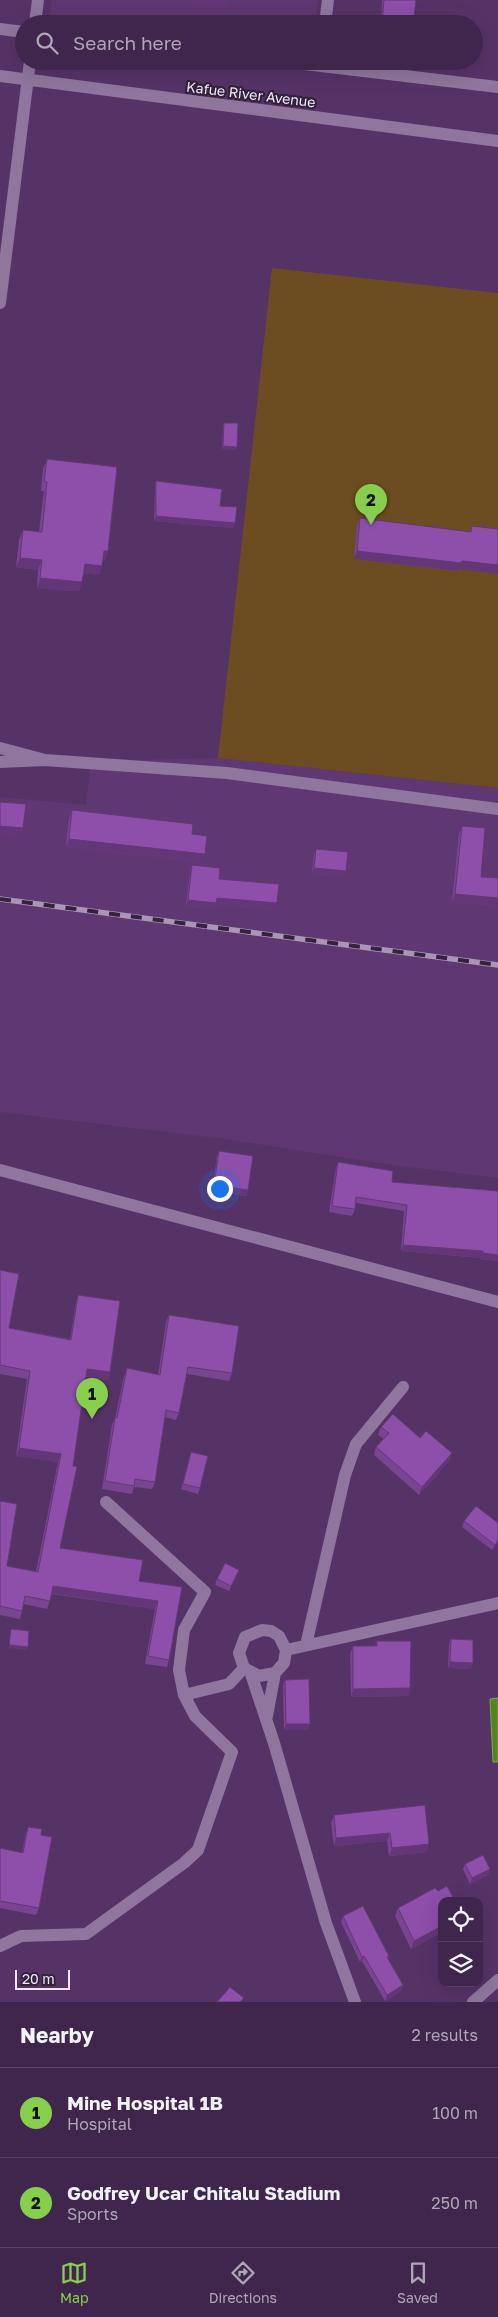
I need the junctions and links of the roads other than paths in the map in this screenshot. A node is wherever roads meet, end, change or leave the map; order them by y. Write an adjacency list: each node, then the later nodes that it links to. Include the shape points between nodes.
1 (38, 0): 3 (street)
2 (328, 0): 4 (street)
3 (36, 15)
4 (327, 15)
5 (0, 29): 6 (street)
6 (15, 31)
7 (29, 70): 10 (street)
8 (367, 70): 11 (street)
9 (0, 76): 10 (street, Kafue River Avenue)
10 (28, 80): 12 (street, Kafue River Avenue); 13 (street)
11 (498, 87)
12 (498, 141)
13 (0, 303)
14 (0, 748): 15 (street)
15 (45, 760): 16 (street); 17 (street, via 227,773)
16 (0, 762)
17 (498, 809)
18 (0, 1170): 19 (street)
19 (498, 1302)
20 (403, 1387): 23 (street, via 356,1444 345,1475)
21 (106, 1502): 27 (street, via 205,1592 184,1630 179,1670)
22 (498, 1603): 23 (street)
23 (306, 1646): 24 (street)
24 (286, 1650): 25 (street, via 279,1636 271,1631 253,1632 240,1645 240,1661); 26 (street, via 284,1663)
25 (248, 1671): 26 (street, via 259,1676); 27 (street, via 229,1684); 28 (street)
26 (275, 1673): 28 (street)
27 (184, 1695): 29 (street, via 195,1716 232,1752 198,1850 86,1934 21,1936)
28 (266, 1719): 31 (street, via 326,1923)
29 (0, 1946)
30 (498, 1980): 32 (street)
31 (355, 2002)
32 (473, 2002)

